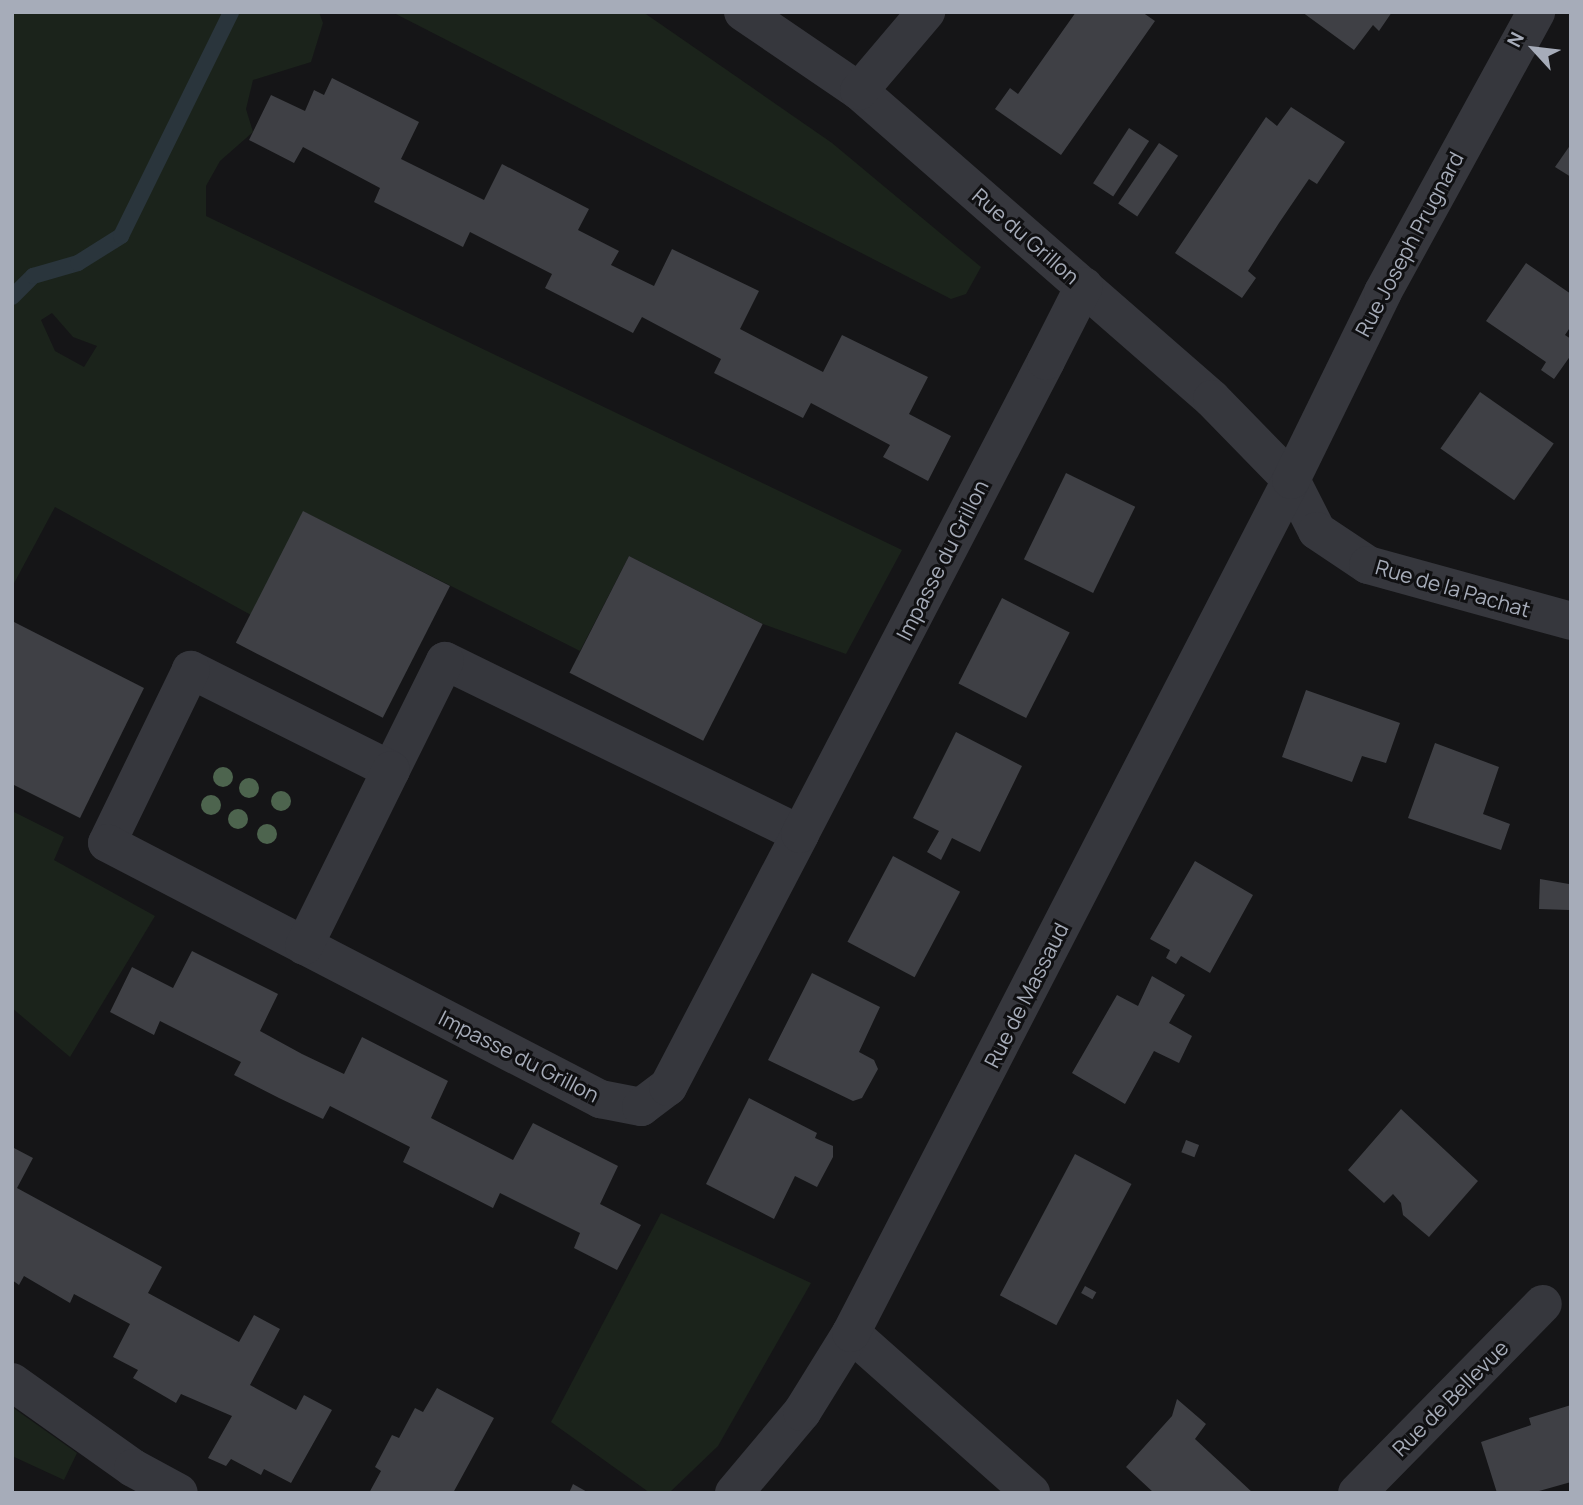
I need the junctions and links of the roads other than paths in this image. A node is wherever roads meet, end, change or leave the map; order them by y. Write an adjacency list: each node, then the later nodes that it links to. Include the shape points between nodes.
1 (743, 12): 4 (street, Rue du Grillon)
2 (926, 12): 4 (street)
3 (1536, 12): 6 (street, Rue Joseph Prugnard, via 1383,292)
4 (859, 91): 5 (street, Rue du Grillon)
5 (1084, 286): 6 (street, Rue du Grillon, via 1212,399); 9 (street, Impasse du Grillon)
6 (1291, 480): 7 (street, Rue de la Pachat, via 1317,531 1368,565); 12 (street, Rue de Massaud)
7 (1571, 621)
8 (391, 770): 9 (street, via 445,661); 10 (street); 10 (street, Impasse du Grillon, via 191,670 107,843)
9 (800, 834): 10 (street, Impasse du Grillon, via 668,1087 641,1107 600,1099)
10 (304, 946)
11 (1543, 1304): 17 (street, Rue de Bellevue)
12 (851, 1333): 15 (street, Rue de Massaud, via 802,1412); 16 (street)
13 (12, 1382): 14 (street, via 132,1468)
14 (179, 1493)
15 (734, 1493)
16 (1031, 1493)
17 (1357, 1493)

